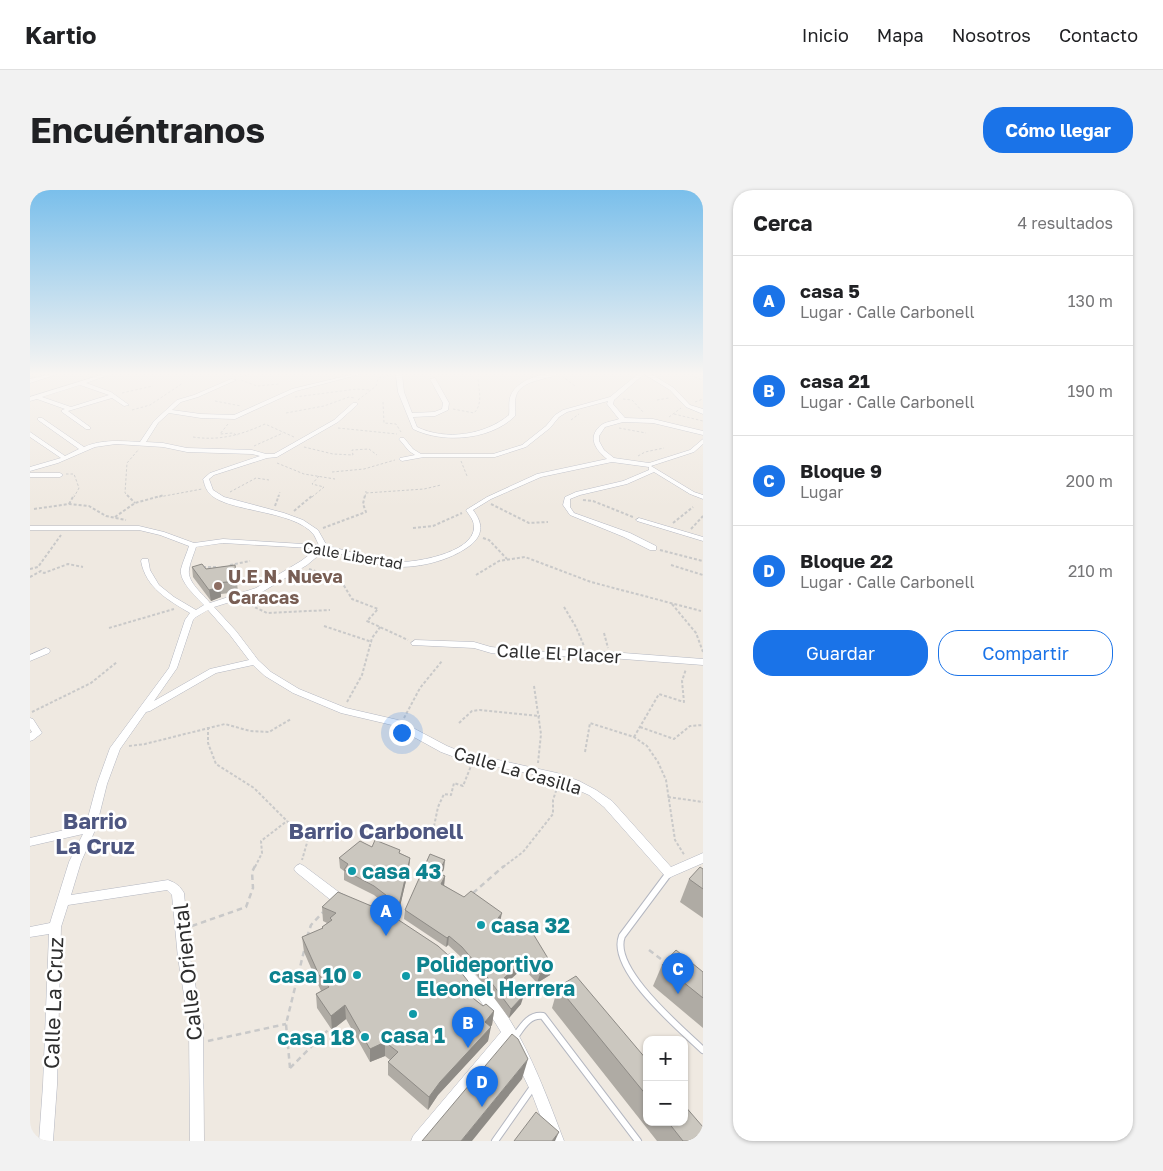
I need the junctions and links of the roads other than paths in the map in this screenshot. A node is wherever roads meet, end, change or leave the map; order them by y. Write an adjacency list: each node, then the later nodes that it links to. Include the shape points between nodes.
1 (74, 418): 9 (street)
2 (160, 418): 14 (street, via 148,430)
3 (339, 418): 17 (street, via 275,456)
4 (411, 418): 5 (street, via 415,428 423,432 456,436 478,433)
5 (510, 418)
6 (555, 418): 16 (street, via 524,446 493,456)
7 (40, 419): 15 (street)
8 (623, 420): 10 (street, via 645,420); 20 (street, via 600,428 596,441 601,451)
9 (88, 428)
10 (703, 433)
11 (30, 434): 18 (street)
12 (402, 436): 16 (street, via 411,450)
13 (703, 441): 21 (street, via 692,451)
14 (142, 443): 15 (street, via 116,442); 17 (street, via 186,450 258,453)
15 (83, 449): 18 (street)
16 (419, 455): 19 (street)
17 (265, 457): 30 (street, via 212,474 206,483 216,497 288,516 316,532)
18 (65, 458): 22 (street)
19 (402, 459)
20 (612, 460): 21 (street); 30 (street, Calle Libertad, via 539,475 484,501 470,510 477,523 475,535 451,553 411,565 388,564)
21 (651, 468): 25 (street); 31 (street, via 625,483 578,493 567,498 566,506 572,514)
22 (30, 469)
23 (30, 475): 24 (street)
24 (60, 475)
25 (703, 497)
26 (640, 520): 28 (street)
27 (30, 528): 29 (street, via 150,529)
28 (703, 539)
29 (193, 546): 30 (street, Calle Libertad, via 223,541); 33 (street, Calle La Casilla, via 185,576)
30 (324, 547): 33 (street, via 300,566 258,590)
31 (653, 548)
32 (145, 561): 34 (street, via 146,572 156,586)
33 (208, 606): 34 (street); 38 (street, Calle La Casilla)
34 (196, 613): 40 (street, Calle La Cruz, via 189,620 173,668)
35 (415, 643): 39 (street, Calle El Placer, via 474,645 541,655 610,655)
36 (46, 651): 37 (street)
37 (30, 658)
38 (255, 662): 40 (street, via 214,670); 47 (street, Calle La Casilla, via 296,691 342,710 400,724 444,749 474,759 560,778 596,794)
39 (703, 662)
40 (141, 713): 43 (street, Calle La Cruz, via 115,748)
41 (30, 720): 42 (street, via 37,733)
42 (30, 738)
43 (91, 828): 44 (street); 48 (street, Calle La Cruz, via 75,862)
44 (30, 842)
45 (703, 858): 47 (street)
46 (300, 869): 49 (street, via 336,897)
47 (669, 873): 54 (lane, via 626,931 620,942 621,955 635,981)
48 (64, 901): 50 (street, Calle La Cruz); 57 (street, Calle Oriental, via 168,885 178,892 184,958 196,1025)
49 (357, 906)
50 (55, 927): 51 (street); 56 (street, Calle La Cruz)
51 (30, 932)
52 (438, 950): 53 (street, via 460,969)
53 (510, 1036): 55 (street); 58 (street); 61 (lane, via 533,1016 543,1016)
54 (703, 1050)
55 (535, 1084): 59 (lane); 60 (street)
56 (46, 1141)
57 (197, 1141)
58 (418, 1141)
59 (495, 1141)
60 (556, 1141)
61 (638, 1141)

